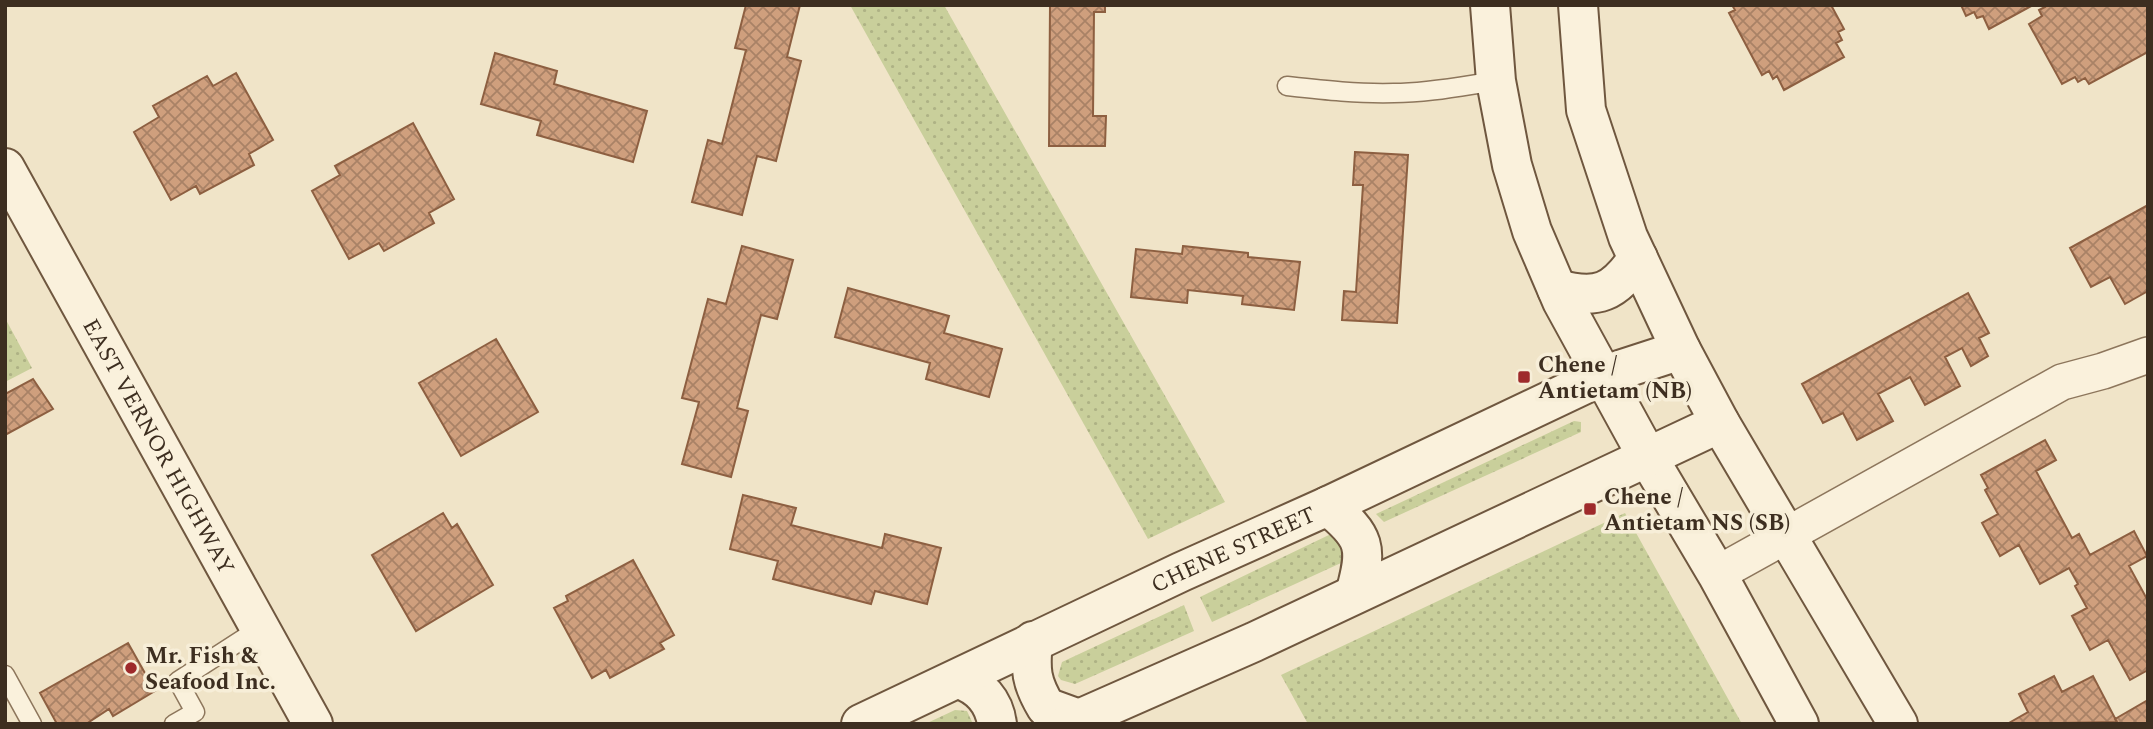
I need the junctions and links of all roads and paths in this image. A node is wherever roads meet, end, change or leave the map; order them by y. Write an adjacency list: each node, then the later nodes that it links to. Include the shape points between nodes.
1 (1490, 5): 3 (street)
2 (1578, 5): 6 (street, via 1586,110)
3 (1496, 81): 4 (lane, via 1396,93); 7 (street, via 1512,165 1532,232)
4 (1287, 86)
5 (5, 168): 17 (street, EAST VERNOR HIGHWAY)
6 (1638, 258): 7 (street, via 1611,288 1583,296); 8 (street)
7 (1557, 289): 10 (street)
8 (1681, 350): 10 (street, CHENE STREET); 11 (street)
9 (2148, 355): 14 (street, via 2062,382)
10 (1604, 375): 12 (street); 13 (street, CHENE STREET)
11 (1720, 423): 12 (street); 14 (street)
12 (1647, 456): 15 (street); 16 (street)
13 (1328, 506): 16 (street, via 1361,538 1363,566); 18 (street, CHENE STREET)
14 (1786, 536): 15 (street); 28 (street)
15 (1717, 574): 27 (street)
16 (1355, 594): 21 (street)
17 (260, 628): 23 (lane, via 178,681 194,712); 24 (street, EAST VERNOR HIGHWAY)
18 (1034, 641): 20 (street, CHENE STREET); 21 (street, via 1030,669 1035,689 1046,708)
19 (5, 675): 22 (lane)
20 (959, 679): 25 (street, CHENE STREET); 26 (street, via 974,684 985,695)
21 (1073, 721)
22 (32, 724)
23 (174, 724)
24 (313, 724)
25 (862, 724)
26 (997, 724)
27 (1799, 724)
28 (1898, 724)

